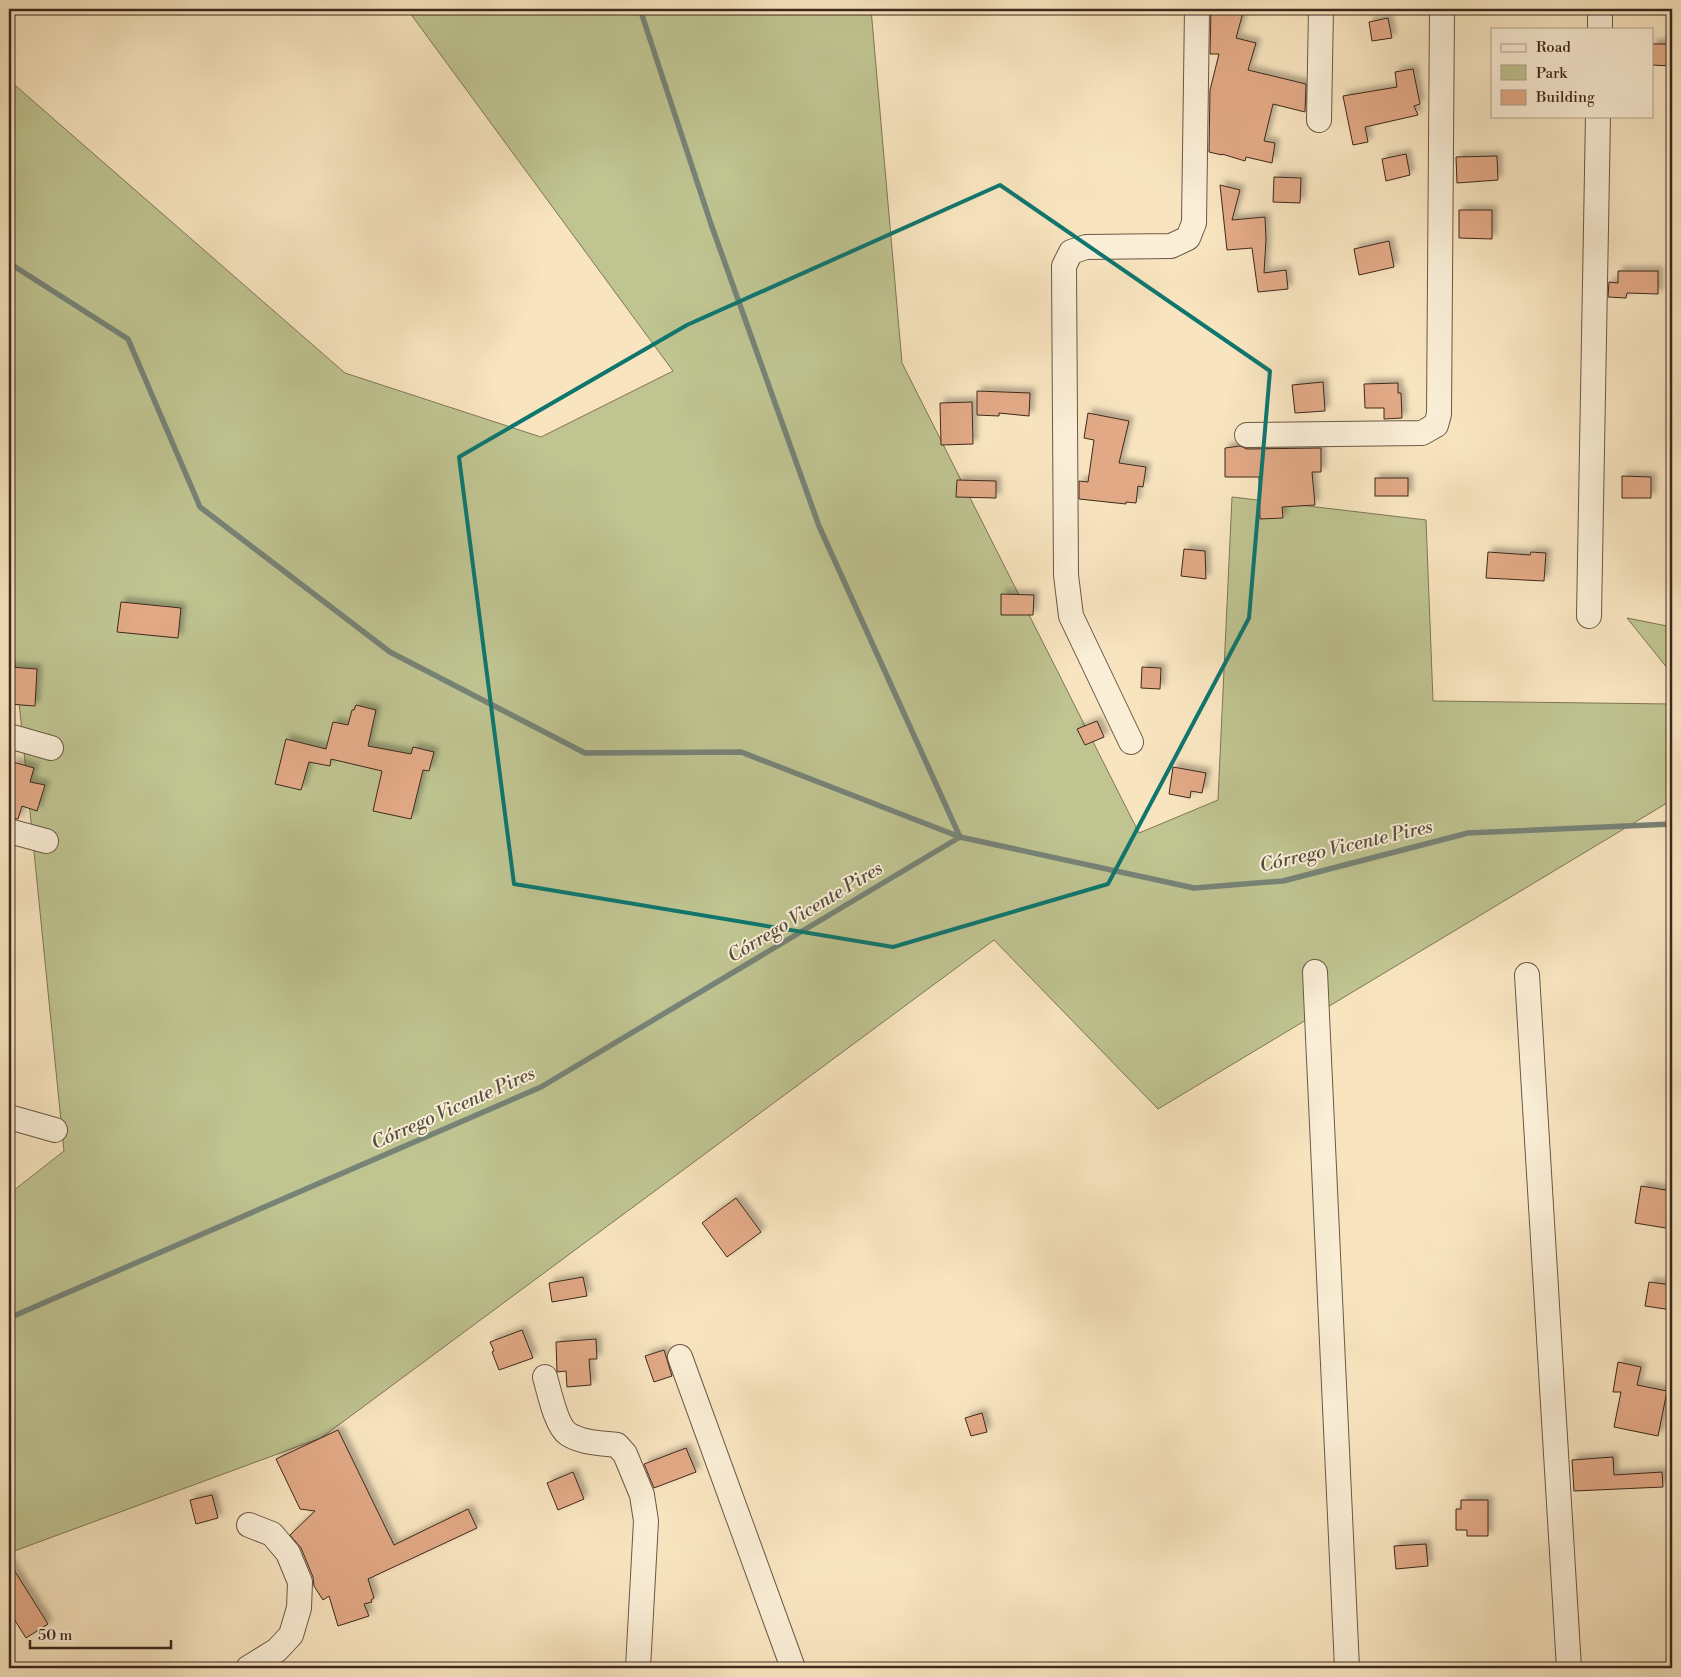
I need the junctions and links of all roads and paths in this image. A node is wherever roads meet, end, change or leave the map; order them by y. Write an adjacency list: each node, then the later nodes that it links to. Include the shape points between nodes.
1 (1197, 9): 11 (street, via 1194,223 1188,238 1172,246 1086,247 1071,252 1064,266 1066,575 1071,616)
2 (1321, 9): 7 (street)
3 (1442, 9): 8 (street, via 1439,414 1436,425 1422,433)
4 (1600, 9): 5 (street)
5 (1600, 28)
6 (1598, 118): 9 (street)
7 (1319, 120)
8 (1247, 434)
9 (1589, 616)
10 (9, 736): 12 (street)
11 (1132, 742)
12 (51, 748)
13 (9, 831): 14 (street)
14 (46, 841)
15 (1315, 972): 25 (street)
16 (1527, 975): 26 (street)
17 (9, 1117): 18 (street)
18 (55, 1130)
19 (680, 1357): 24 (street)
20 (545, 1377): 23 (street, via 558,1420 566,1433 584,1441 617,1445 625,1454 642,1495 646,1521)
21 (249, 1525): 22 (street, via 272,1534 288,1553 300,1582 300,1608 291,1635 277,1650)
22 (248, 1668)
23 (638, 1668)
24 (793, 1668)
25 (1348, 1668)
26 (1569, 1668)

